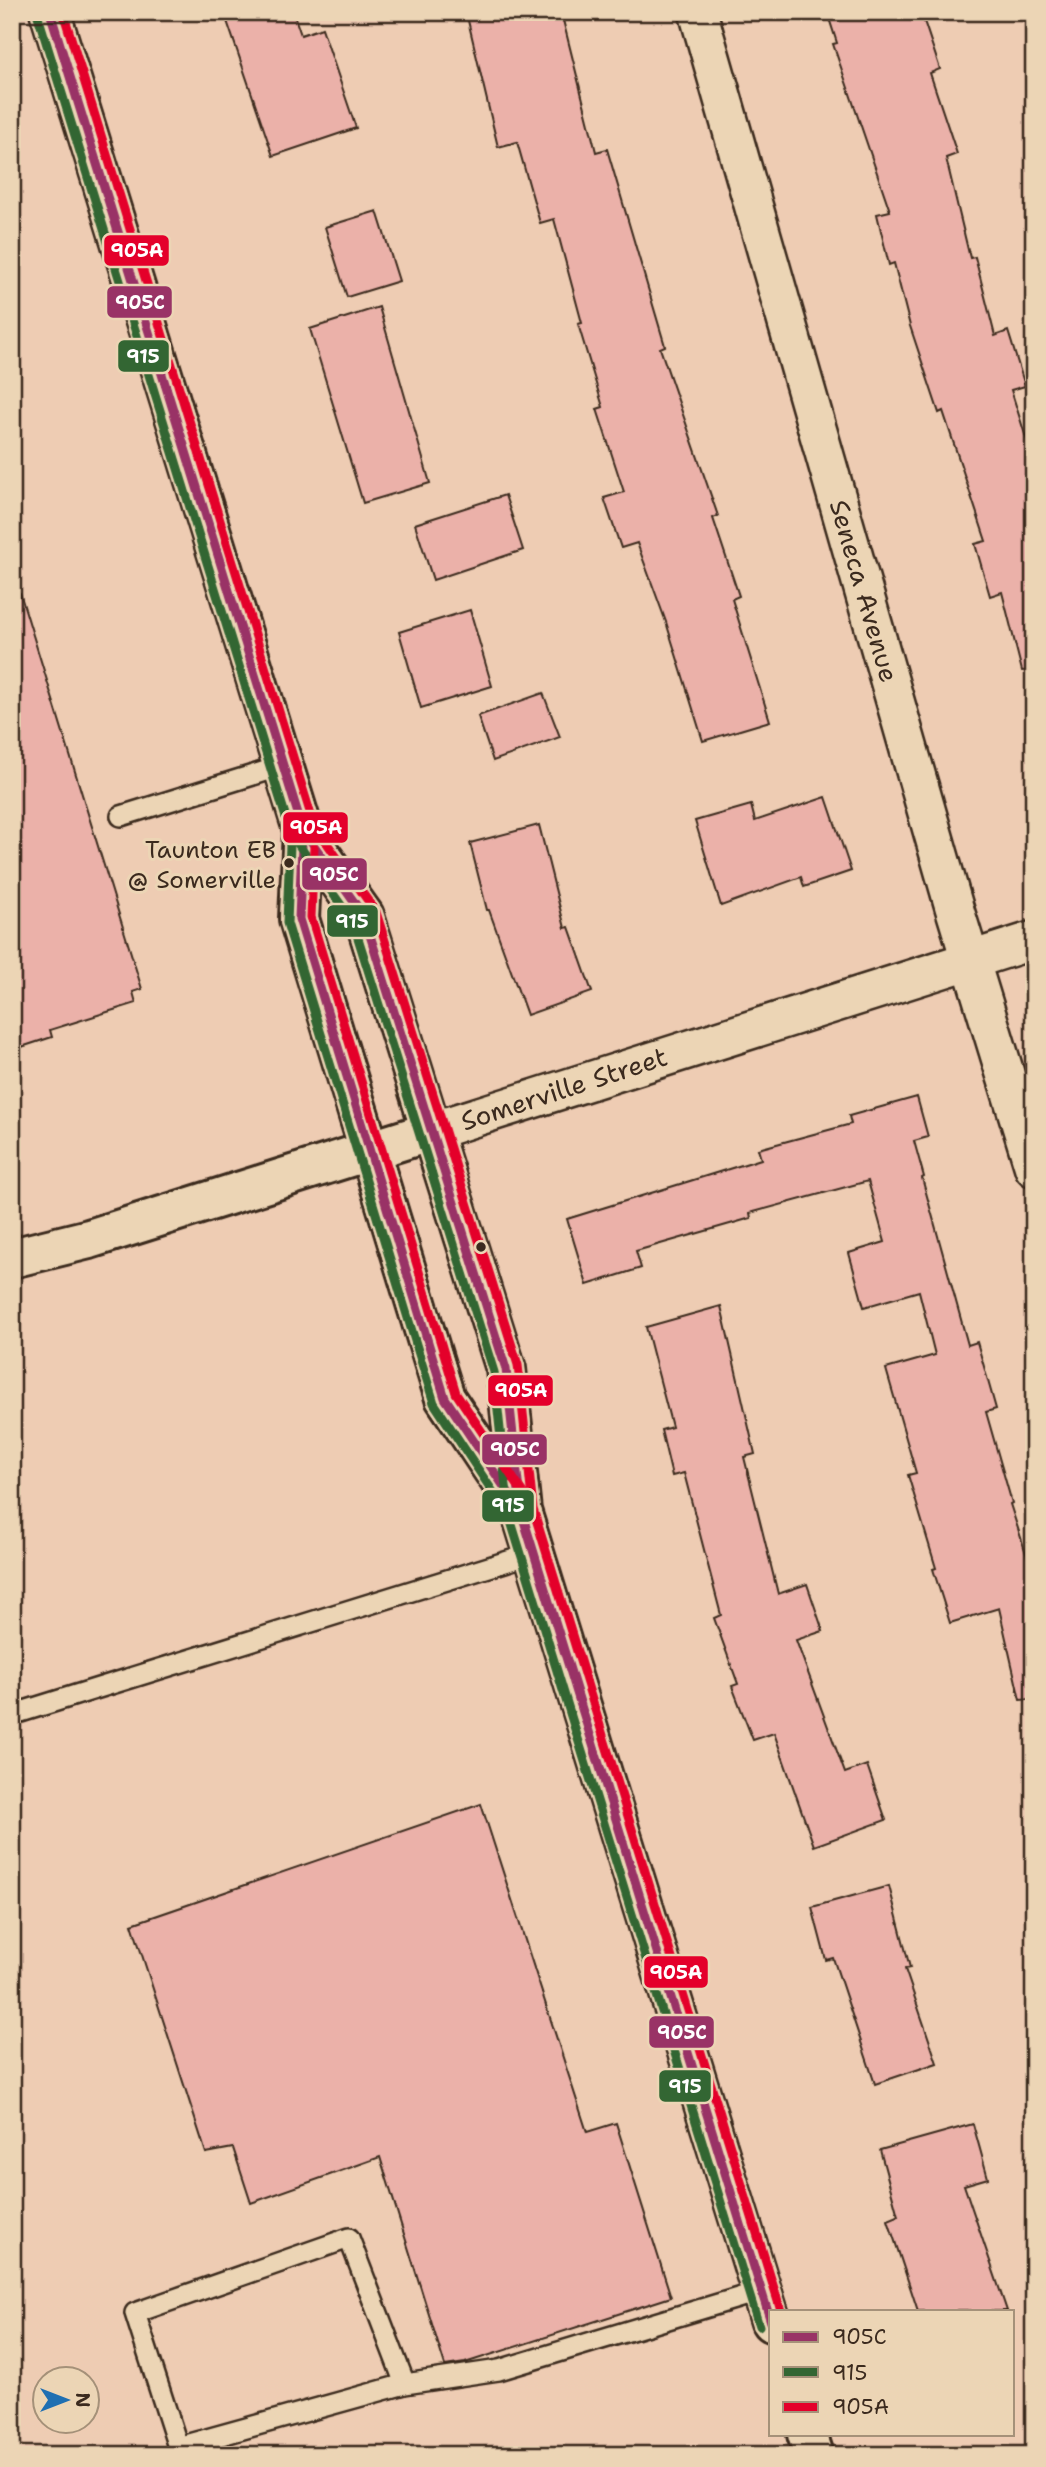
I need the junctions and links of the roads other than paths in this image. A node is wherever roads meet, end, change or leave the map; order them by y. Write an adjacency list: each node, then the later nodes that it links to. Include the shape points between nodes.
1 (50, 12): 3 (main road)
2 (698, 12): 7 (street, Seneca Avenue)
3 (282, 766): 4 (lane); 5 (main road)
4 (121, 816)
5 (303, 830): 8 (main road, via 364,916); 9 (main road, via 299,919)
6 (1034, 940): 7 (street, Somerville Street)
7 (970, 960): 8 (street, Somerville Street); 10 (street, Seneca Avenue)
8 (432, 1131): 9 (main road, Somerville Street); 12 (main road, via 506,1369)
9 (370, 1150): 11 (main road, Somerville Street, via 89,1239); 12 (main road, via 446,1398)
10 (1034, 1168)
11 (12, 1258)
12 (521, 1511): 13 (main road)
13 (534, 1553): 14 (lane); 15 (main road)
14 (21, 1712)
15 (766, 2307): 16 (lane, via 499,2370)
16 (405, 2384): 16 (lane, via 349,2238 135,2312 178,2446)
17 (808, 2436): 18 (main road)
18 (814, 2455)

